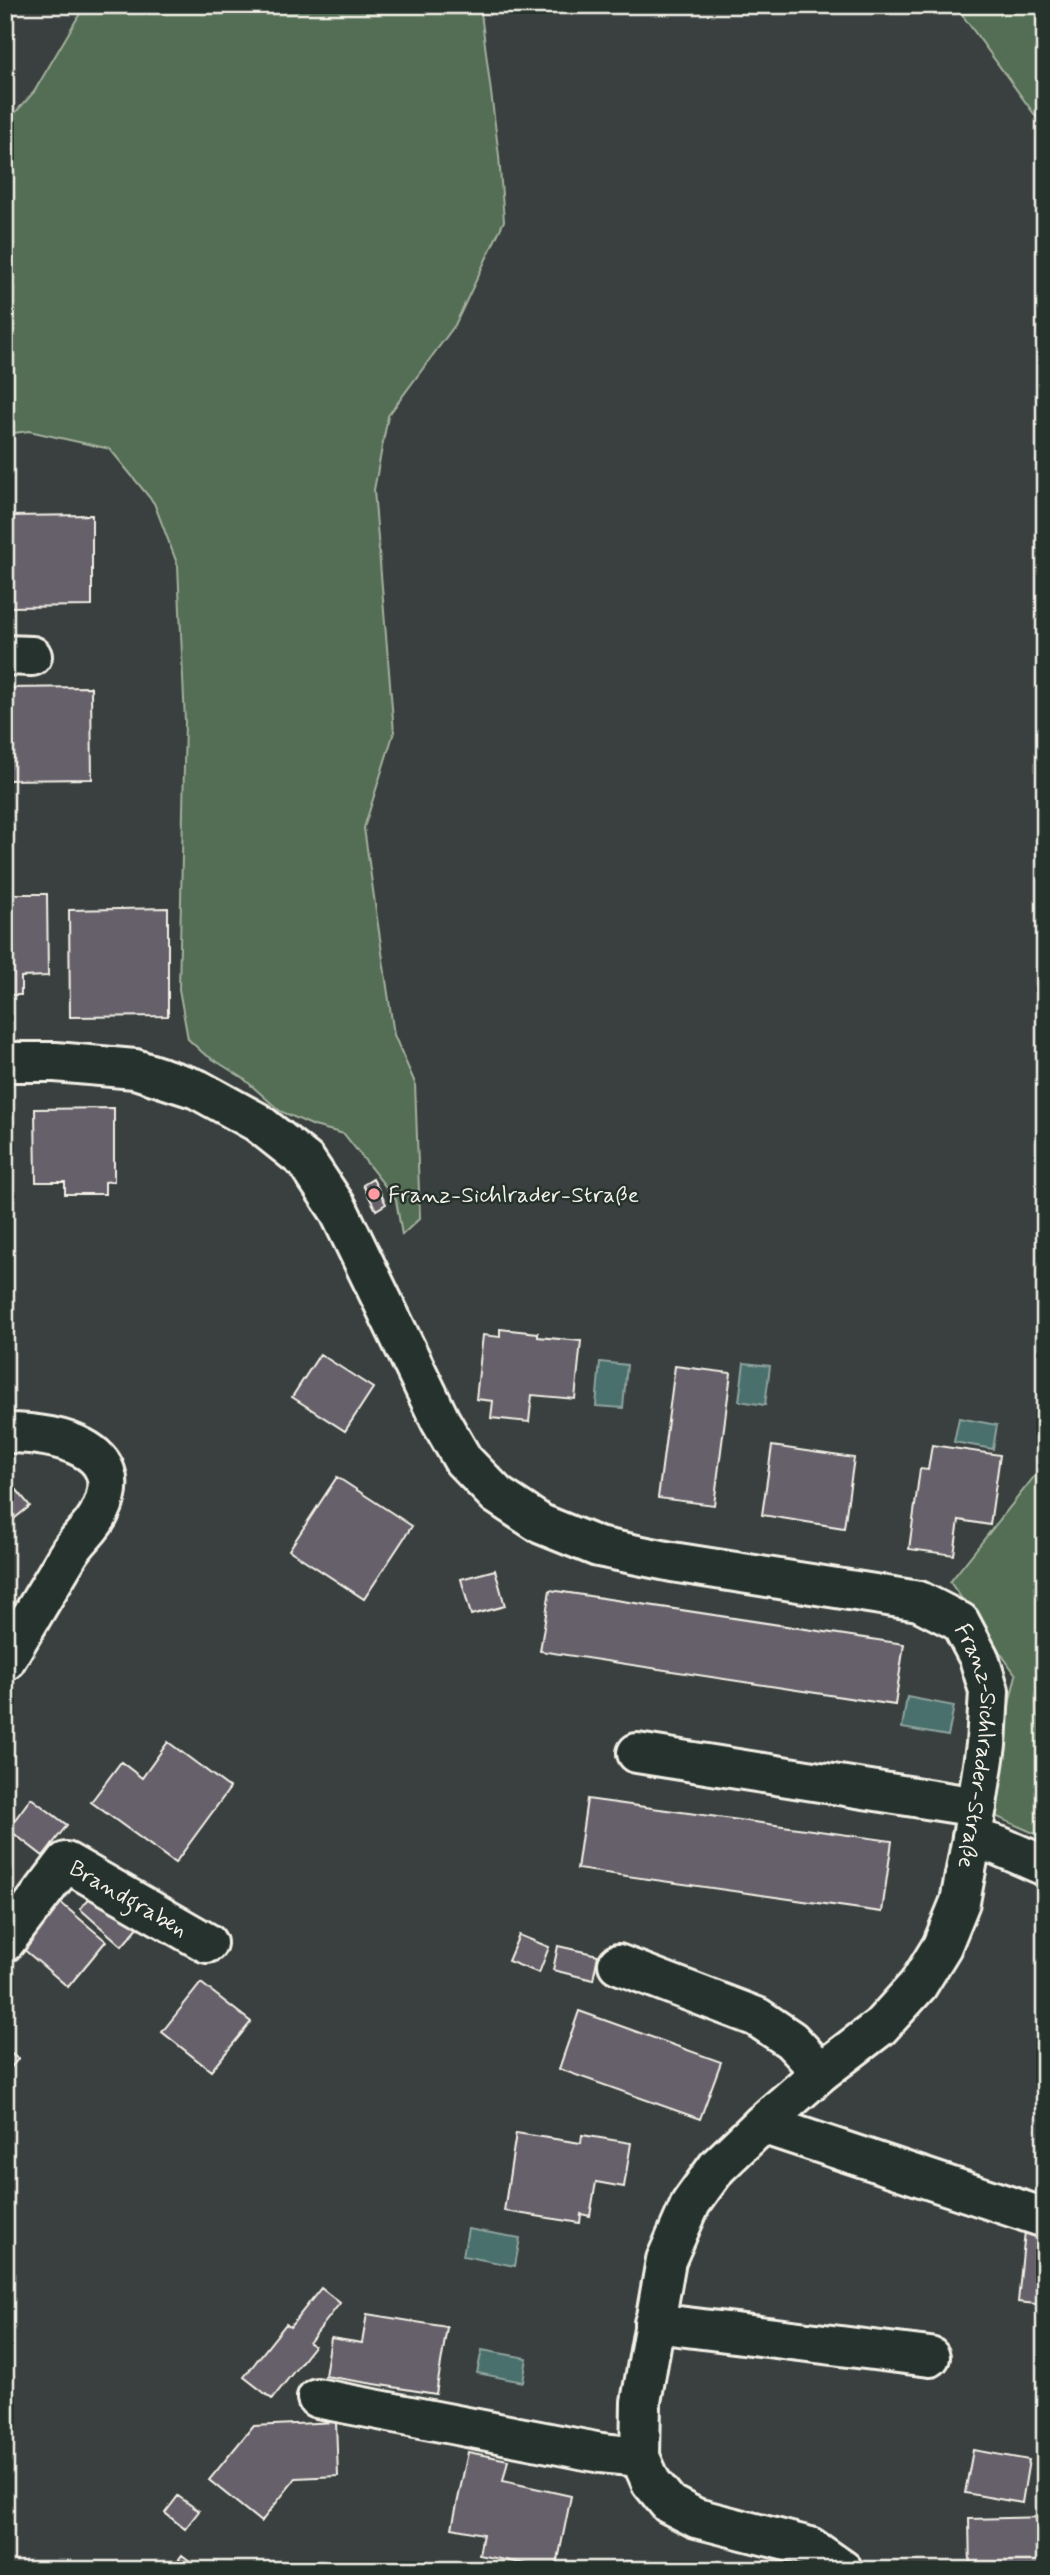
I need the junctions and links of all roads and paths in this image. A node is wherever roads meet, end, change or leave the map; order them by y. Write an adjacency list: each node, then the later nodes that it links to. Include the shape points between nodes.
1 (5, 1062): 5 (street, Franz-Sichlrader-Straße, via 135,1069 197,1089 257,1122 306,1161 338,1209 463,1460 497,1495 541,1524 598,1547 647,1557 919,1601 960,1622 979,1658 989,1691)
2 (5, 1433): 3 (street, via 63,1438 82,1445 101,1462 109,1488 100,1514 71,1550)
3 (5, 1661)
4 (637, 1754): 5 (street)
5 (975, 1823): 6 (street, via 999,1846); 10 (street, Franz-Sichlrader-Straße, via 960,1902 918,1985 880,2027)
6 (1045, 1866)
7 (5, 1942): 8 (street, Brandgraben, via 66,1861)
8 (207, 1943)
9 (618, 1964): 10 (street, via 757,2017 791,2040)
10 (821, 2072): 11 (street, Franz-Sichlrader-Straße)
11 (762, 2124): 12 (street); 13 (street, Franz-Sichlrader-Straße, via 717,2167 691,2203 666,2260)
12 (1045, 2218)
13 (653, 2323): 14 (street); 16 (street, Franz-Sichlrader-Straße, via 641,2402)
14 (930, 2357)
15 (317, 2399): 16 (street)
16 (640, 2457): 17 (street, Franz-Sichlrader-Straße, via 651,2482 669,2504 696,2518 810,2547)
17 (843, 2570)

